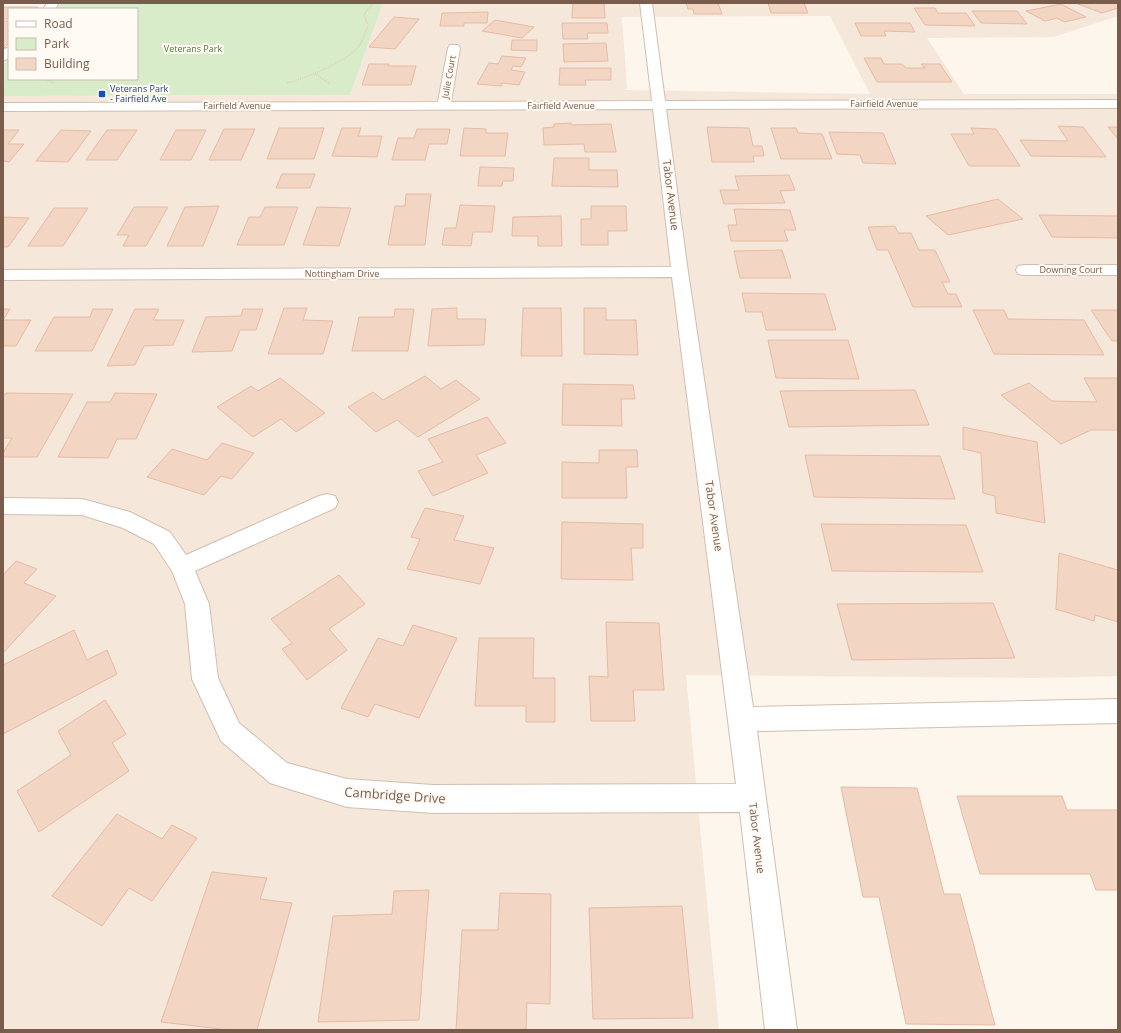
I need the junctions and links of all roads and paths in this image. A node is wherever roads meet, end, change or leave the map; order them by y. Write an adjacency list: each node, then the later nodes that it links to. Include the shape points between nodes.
1 (374, 3): 4 (path, via 364,14 368,26 360,45 353,53 315,74)
2 (646, 3): 6 (street, Tabor Avenue)
3 (454, 48): 7 (street, Julie Court)
4 (281, 85)
5 (1118, 104): 6 (street, Fairfield Avenue)
6 (660, 105): 7 (street, Fairfield Avenue); 11 (street, Tabor Avenue)
7 (444, 106): 8 (street, Fairfield Avenue)
8 (3, 107)
9 (1024, 270): 10 (street, Downing Court)
10 (1118, 270)
11 (680, 272): 12 (street, Nottingham Drive); 17 (street, Tabor Avenue)
12 (3, 275)
13 (327, 502): 15 (street)
14 (3, 506): 15 (street, Cambridge Drive, via 82,507 130,521 162,538)
15 (182, 567): 18 (street, Cambridge Drive, via 197,604 205,679 230,732 280,774 347,793 433,799)
16 (1118, 711): 17 (street)
17 (742, 719): 18 (street, Tabor Avenue)
18 (752, 798): 19 (street, Tabor Avenue)
19 (781, 1030)

